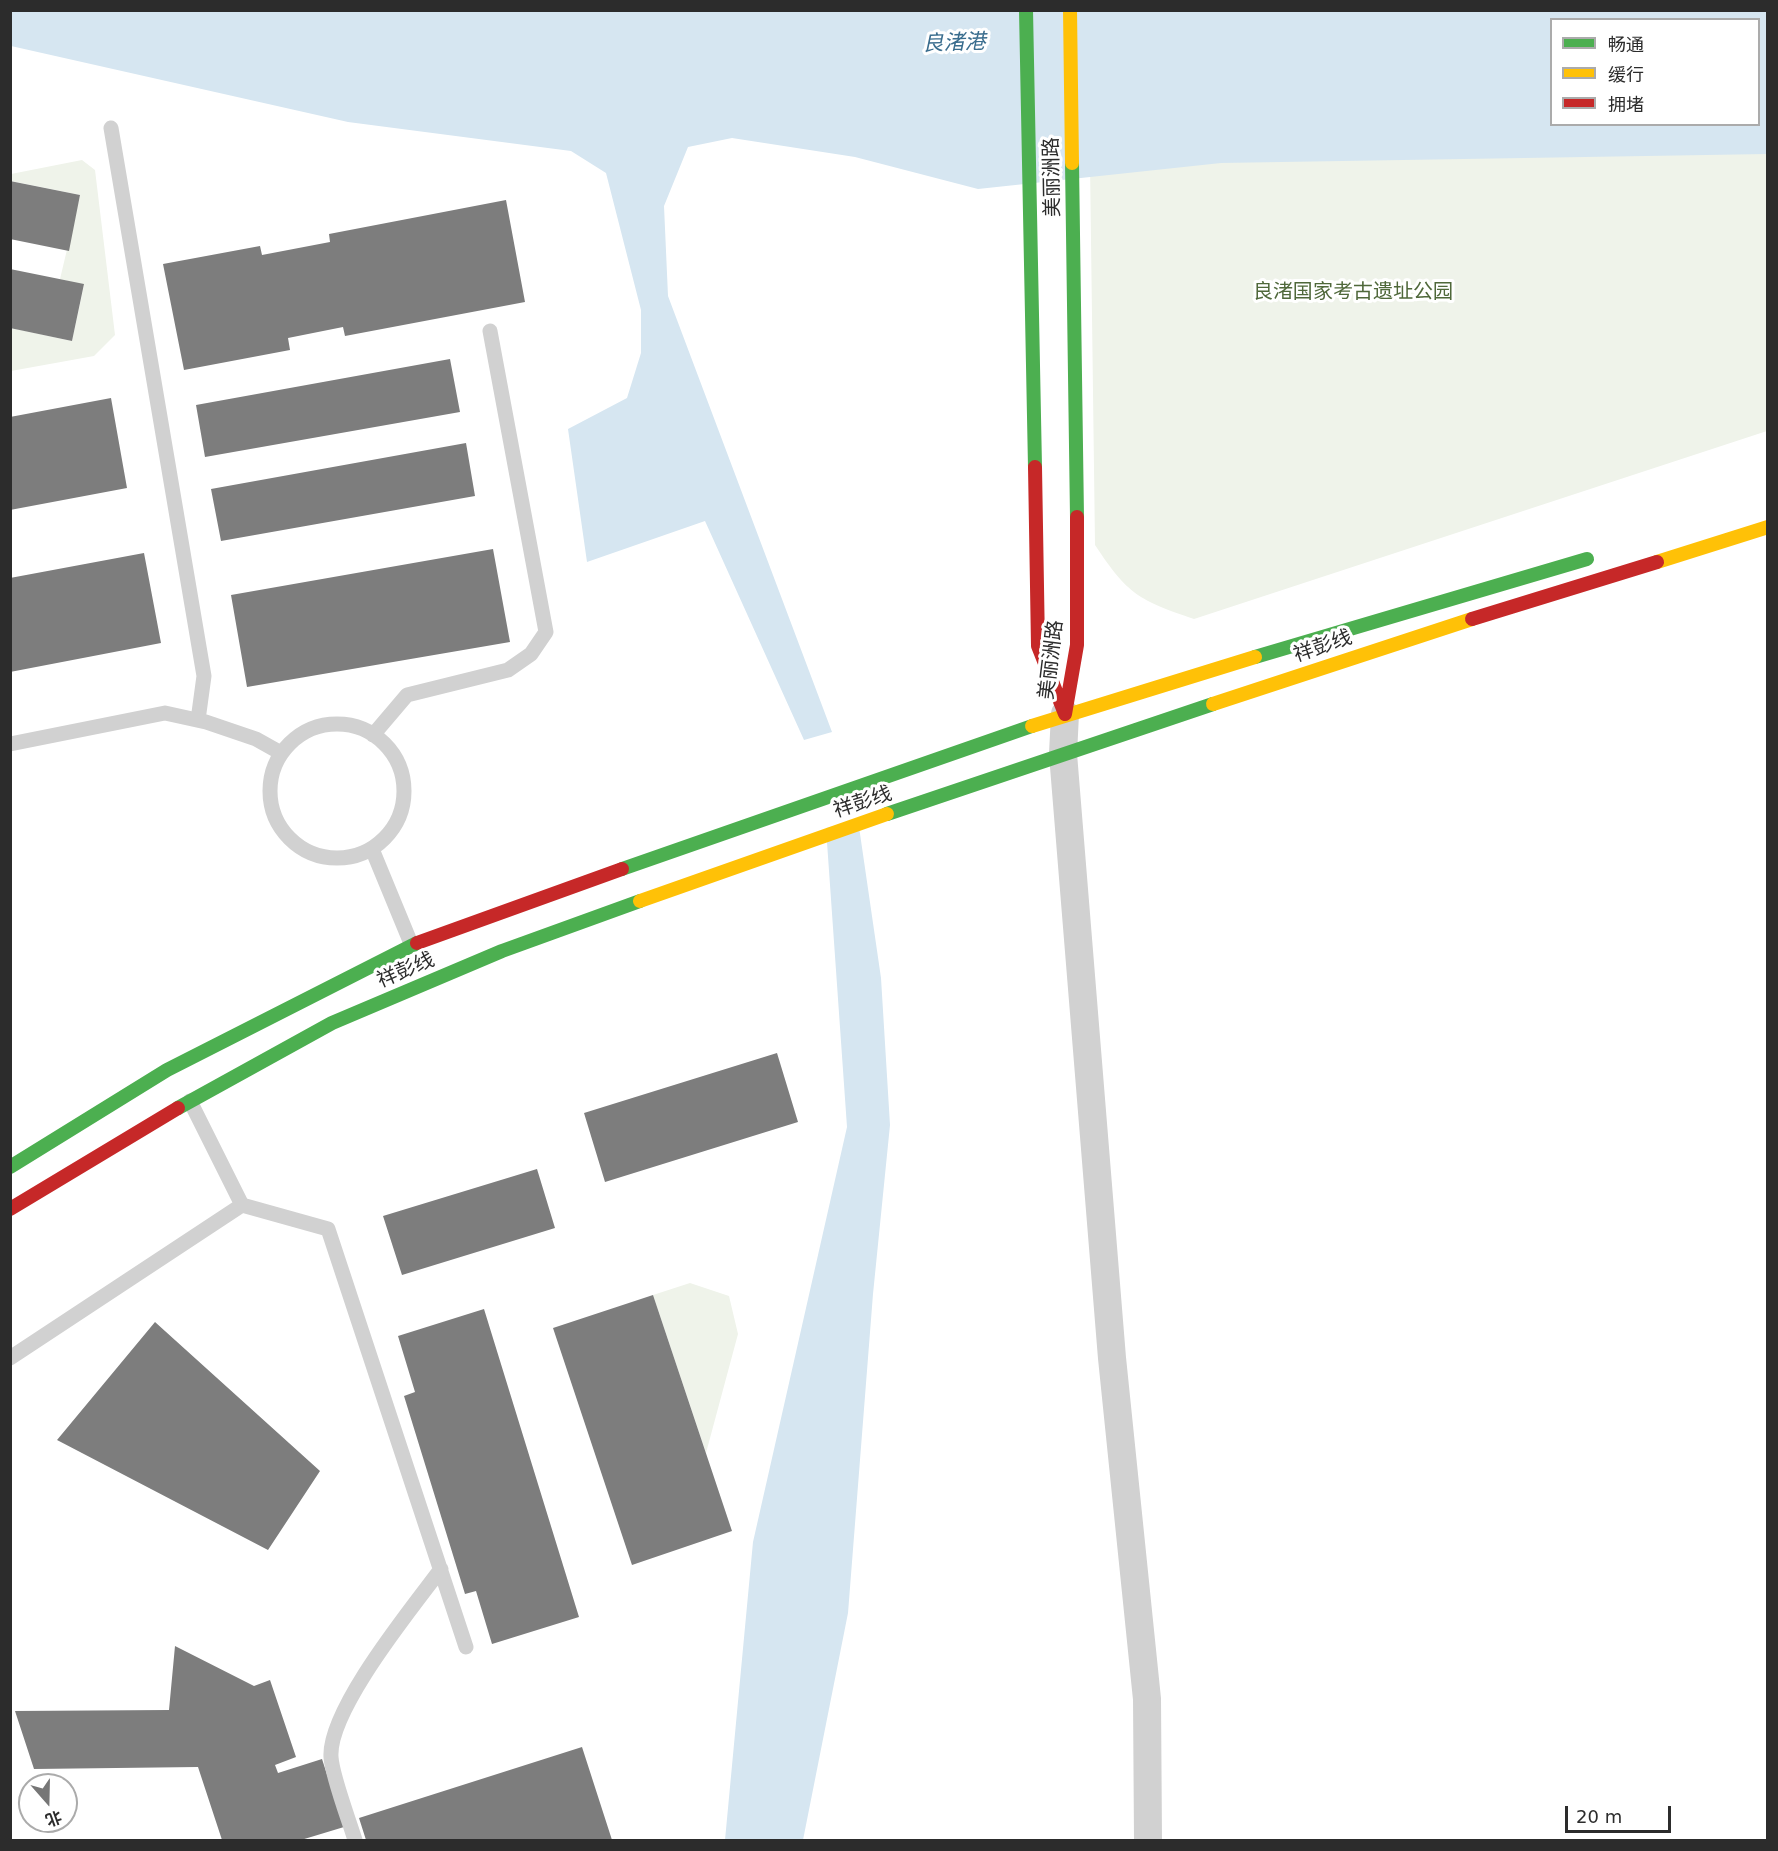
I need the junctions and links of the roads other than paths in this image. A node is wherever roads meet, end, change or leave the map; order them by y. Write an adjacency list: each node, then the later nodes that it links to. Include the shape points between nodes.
1 (1026, 10): 7 (main road, 美丽洲路, via 1038,646)
2 (1070, 10): 7 (main road, 美丽洲路, via 1077,645)
3 (111, 128): 8 (lane, via 204,676)
4 (490, 331): 9 (lane, via 546,632 531,654 508,670 407,695)
5 (1767, 526): 12 (main road, 祥彭线, via 1426,633)
6 (1601, 555): 7 (main road, 祥彭线)
7 (1065, 714): 12 (street); 14 (main road, 祥彭线, via 673,850)
8 (198, 720): 10 (lane, via 165,713); 11 (lane, via 256,739)
9 (373, 735): 11 (lane, via 338,724 317,727 296,737); 13 (lane, via 394,754 402,774 404,795 399,816 388,835)
10 (10, 744)
11 (281, 753): 13 (lane, via 272,774 270,797 276,819 288,837 306,851 328,857)
12 (1063, 754): 15 (main road, 祥彭线, via 502,951 332,1023); 23 (street, via 1112,1358 1147,1699)
13 (372, 849): 14 (lane)
14 (412, 946): 16 (main road, 祥彭线, via 167,1070)
15 (190, 1101): 17 (lane); 18 (main road, 祥彭线)
16 (10, 1167)
17 (242, 1205): 19 (lane); 20 (lane, via 328,1229)
18 (10, 1209)
19 (10, 1358)
20 (441, 1569): 21 (lane); 22 (lane, via 362,1677 338,1726 331,1756)
21 (466, 1647)
22 (355, 1840)
23 (1148, 1840)

